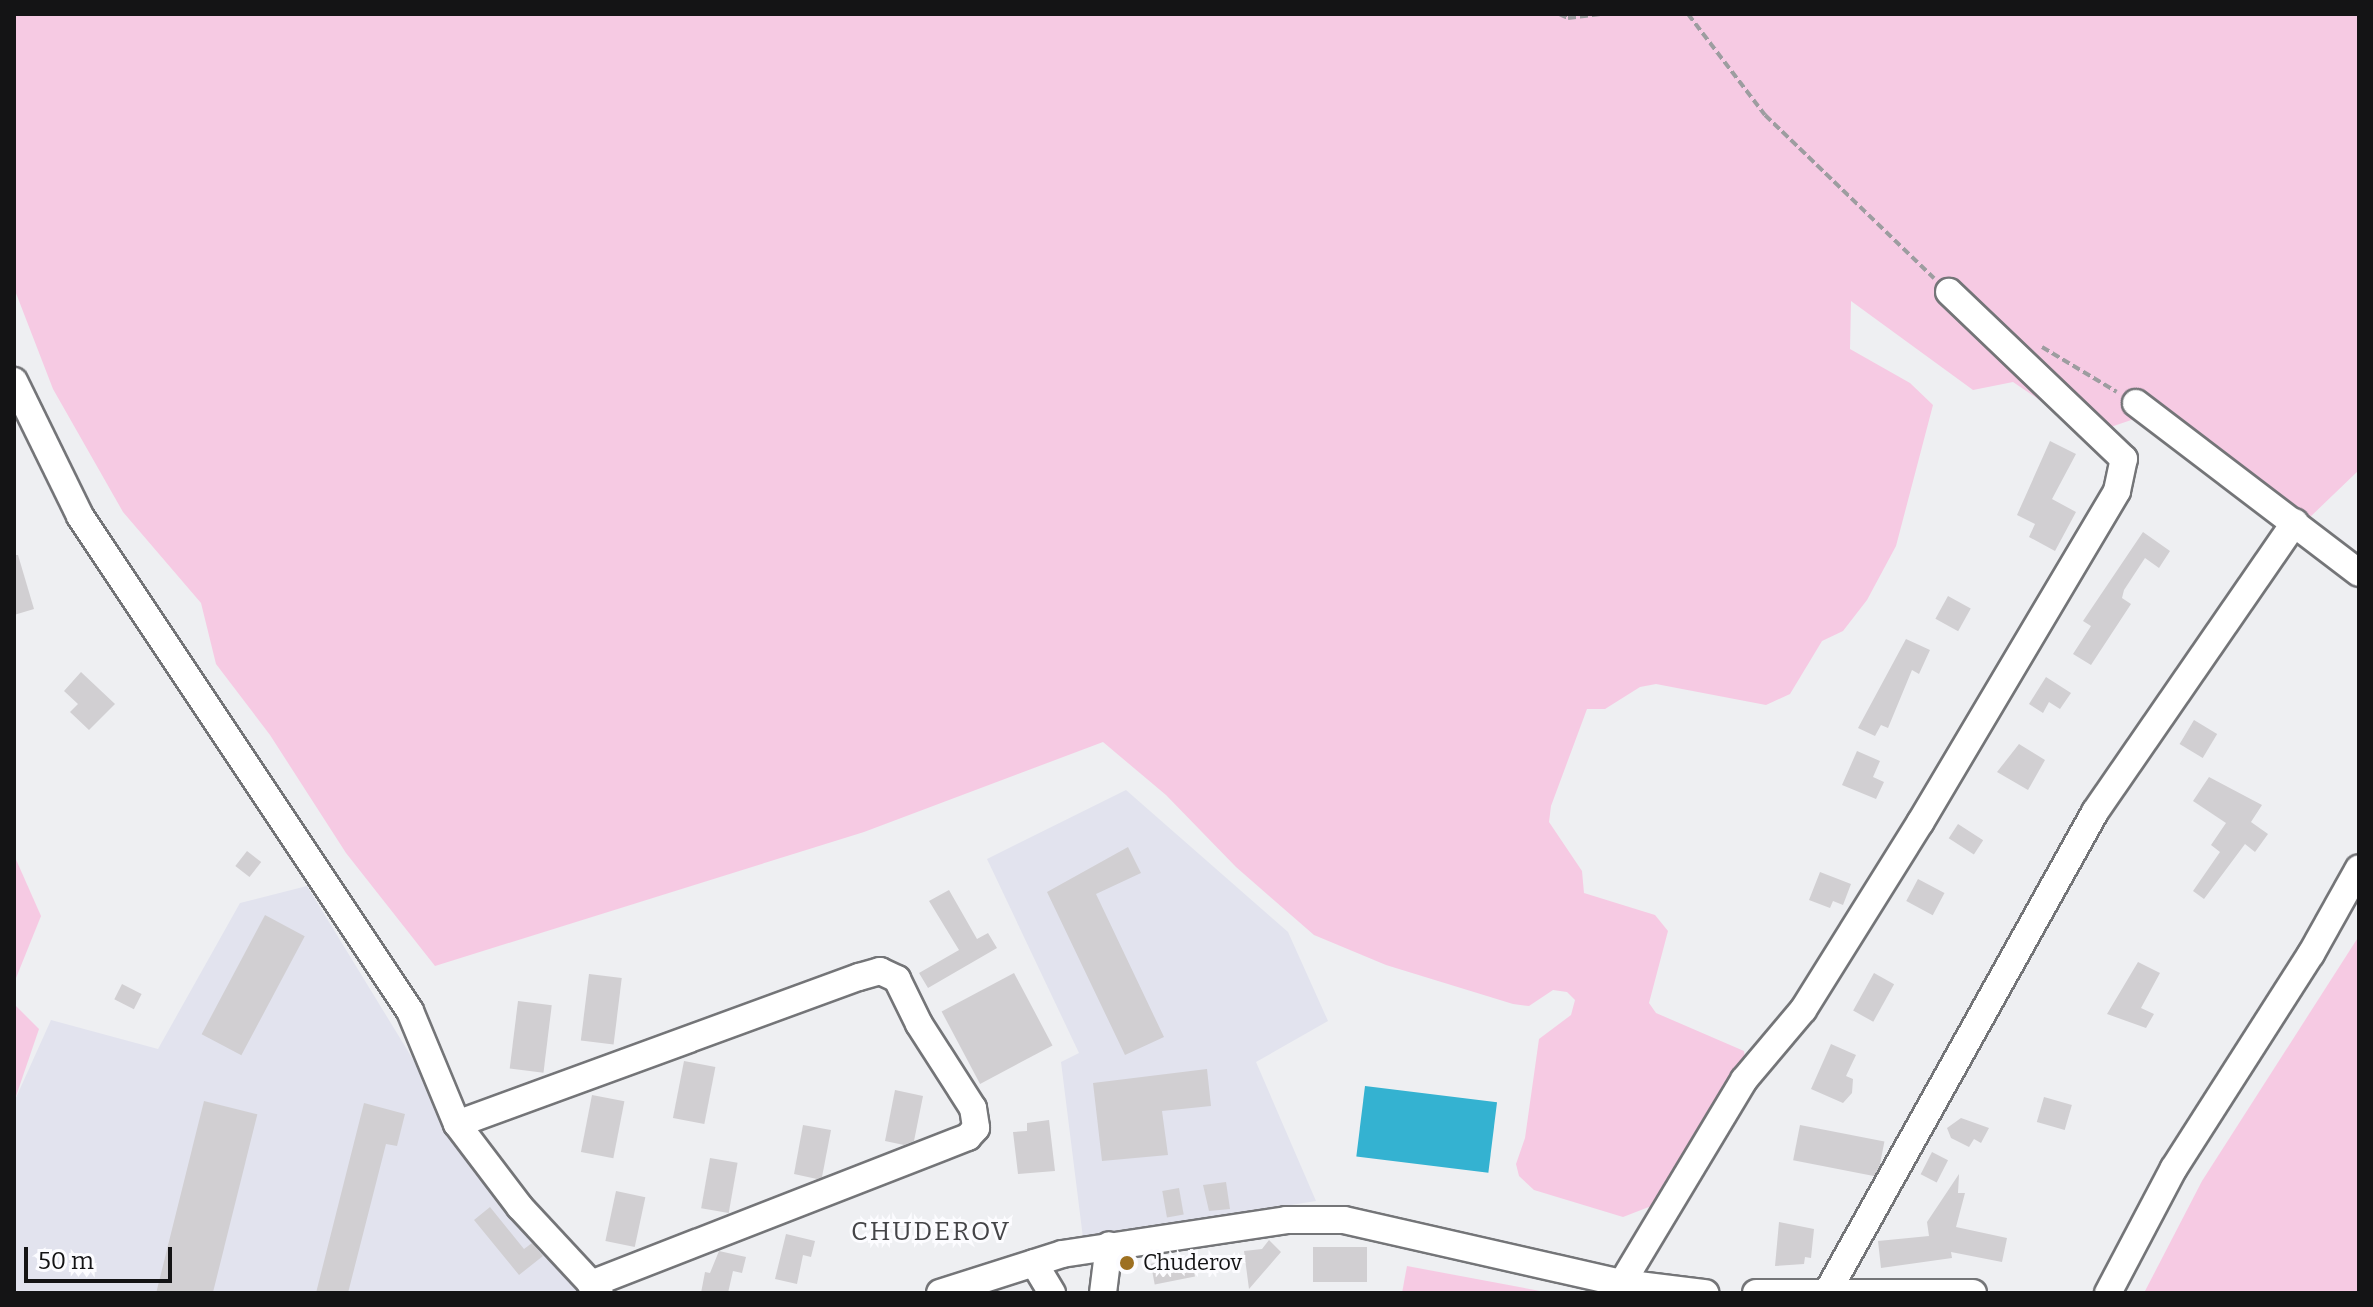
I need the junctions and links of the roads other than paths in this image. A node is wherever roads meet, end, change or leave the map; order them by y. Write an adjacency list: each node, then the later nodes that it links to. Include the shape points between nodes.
1 (1949, 292): 10 (street, via 2124,459 2117,491 1920,823 1803,1010 1744,1080)
2 (14, 381): 7 (street, via 80,516 410,1011)
3 (2136, 403): 4 (street)
4 (2295, 522): 5 (street); 12 (street, via 2095,812)
5 (2359, 573)
6 (2359, 868): 18 (street, via 2311,954 2174,1168)
7 (457, 1124): 11 (street, via 520,1207); 11 (street, via 859,977 880,971 897,979 973,1108 976,1128 968,1137)
8 (1109, 1245): 9 (street); 10 (street, via 1286,1220 1344,1220); 14 (street)
9 (1043, 1278): 13 (street)
10 (1622, 1283): 15 (street)
11 (596, 1288)
12 (1829, 1289): 16 (street); 17 (street)
13 (940, 1293)
14 (1103, 1293)
15 (1705, 1293)
16 (1756, 1293)
17 (1973, 1293)
18 (2108, 1293)

